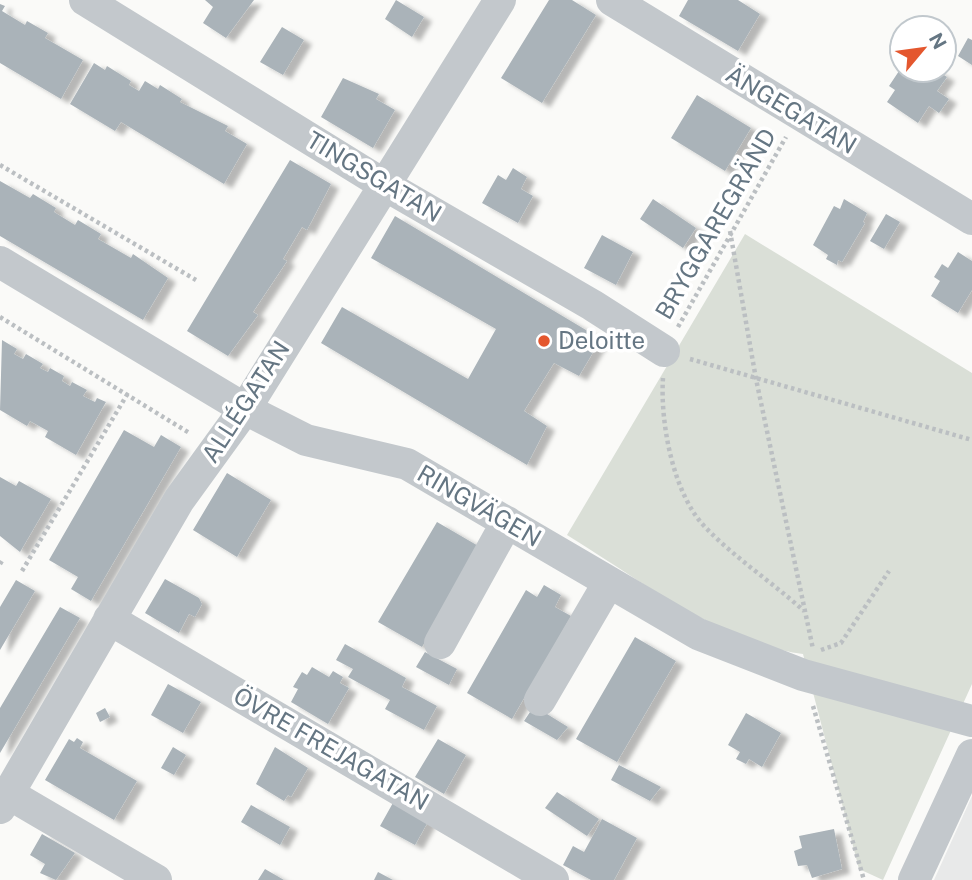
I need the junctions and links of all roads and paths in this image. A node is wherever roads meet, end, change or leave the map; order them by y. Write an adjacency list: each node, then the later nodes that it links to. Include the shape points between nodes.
1 (85, 0): 6 (street, TINGSGATAN)
2 (500, 0): 6 (street, ALLÉGATAN)
3 (612, 0): 4 (street, ÄNGEGATAN)
4 (799, 115): 7 (street, ÄNGEGATAN); 8 (path, BRYGGAREGRÄND)
5 (0, 165): 10 (path)
6 (383, 184): 12 (street, TINGSGATAN); 15 (street, ALLÉGATAN)
7 (972, 219)
8 (730, 231): 12 (path, BRYGGAREGRÄND); 13 (path)
9 (0, 262): 15 (street, RINGVÄGEN)
10 (196, 280)
11 (0, 317): 14 (path)
12 (664, 351): 13 (path); 22 (path, via 661,405 679,484 704,527)
13 (756, 379): 16 (path); 22 (path)
14 (128, 393): 17 (path, via 192,432); 19 (path)
15 (245, 409): 18 (street, RINGVÄGEN, via 306,440 407,464); 23 (street, ALLÉGATAN, via 179,500)
16 (972, 440)
17 (186, 443)
18 (507, 522): 21 (street, RINGVÄGEN); 24 (street)
19 (22, 571)
20 (889, 571): 25 (path, via 841,643)
21 (609, 582): 25 (street, RINGVÄGEN, via 698,634); 26 (street)
22 (805, 611): 25 (path)
23 (109, 619): 29 (street, ALLÉGATAN); 31 (street, ÖVRE FREJAGATAN)
24 (440, 643)
25 (809, 664): 27 (street, RINGVÄGEN); 32 (path)
26 (540, 700)
27 (972, 721)
28 (972, 755): 33 (street)
29 (4, 801): 30 (street)
30 (156, 880)
31 (553, 880)
32 (864, 880)
33 (914, 880)

